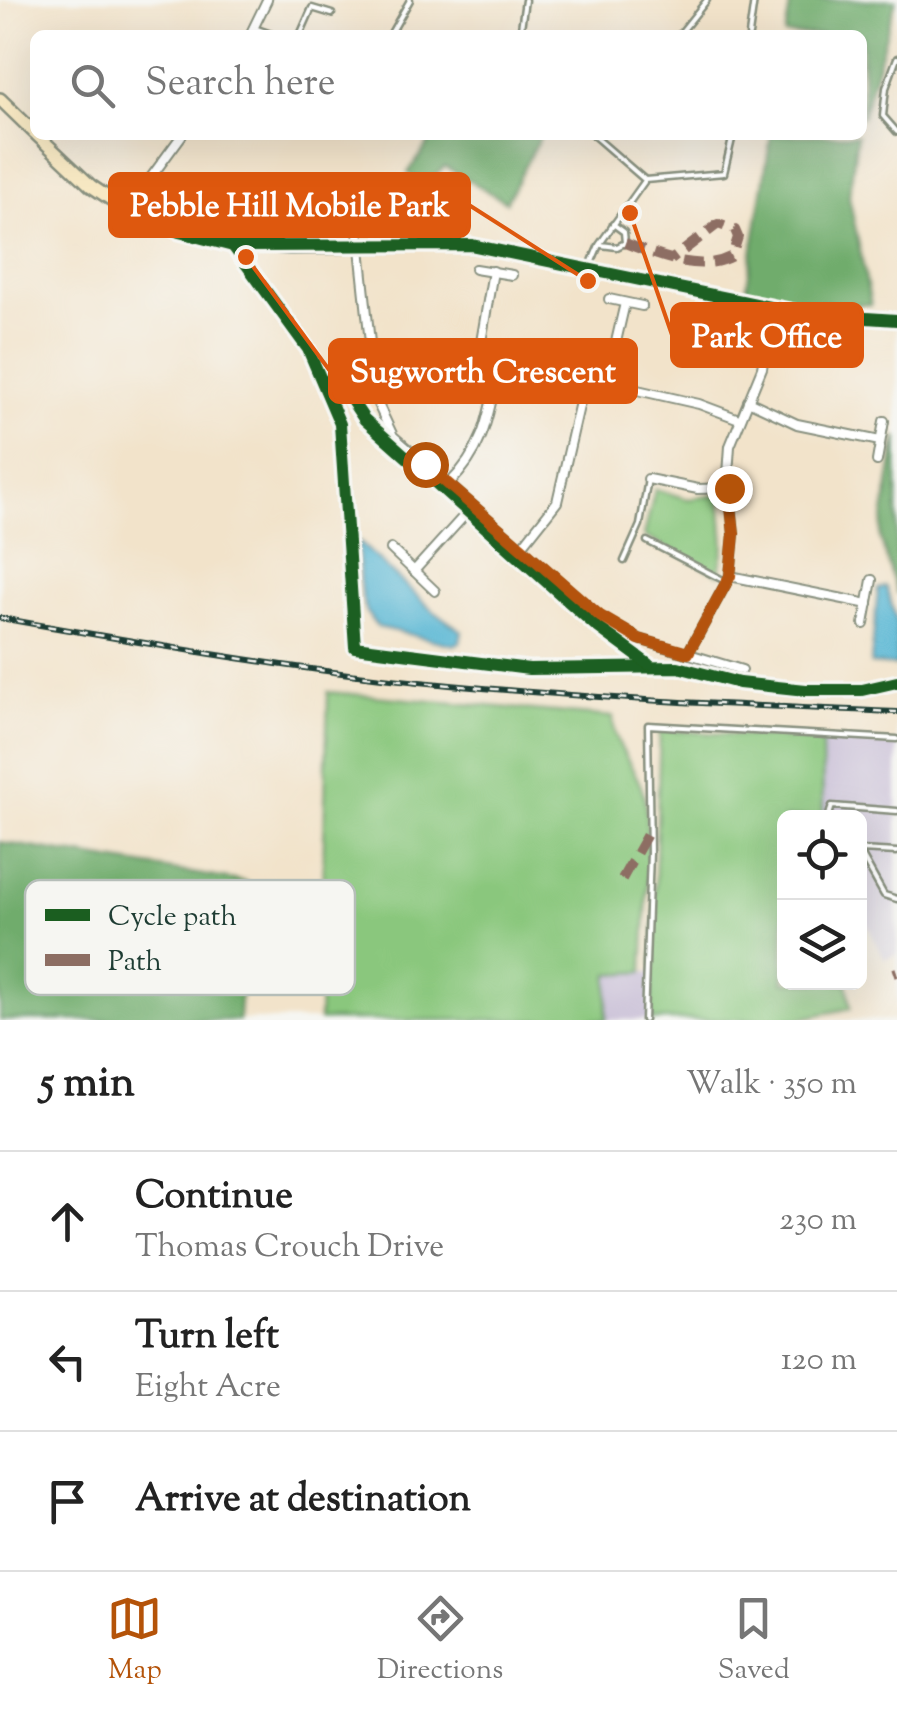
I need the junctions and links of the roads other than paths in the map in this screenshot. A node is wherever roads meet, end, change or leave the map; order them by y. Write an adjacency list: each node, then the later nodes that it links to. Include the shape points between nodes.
1 (267, 0): 7 (street)
2 (410, 0): 9 (lane)
3 (525, 0): 10 (lane)
4 (706, 0): 11 (lane)
5 (754, 0): 12 (lane)
6 (332, 14): 8 (lane, via 312,8)
7 (252, 30)
8 (302, 30)
9 (393, 30)
10 (521, 30)
11 (682, 30)
12 (749, 30)
13 (897, 58): 16 (lane, via 883,116)
14 (0, 99): 15 (street)
15 (30, 128)
16 (897, 132)
17 (42, 140): 22 (street)
18 (178, 140): 22 (street)
19 (600, 140): 21 (lane)
20 (733, 140): 21 (lane, via 724,173)
21 (645, 180): 23 (lane)
22 (127, 210): 26 (street, via 218,243)
23 (612, 224): 24 (lane); 24 (lane, via 626,243)
24 (600, 245): 28 (lane)
25 (361, 246): 26 (street); 26 (street, via 341,204 326,195 312,202); 28 (street, via 471,245); 39 (street)
26 (290, 248)
27 (475, 269): 29 (street)
28 (588, 270): 34 (street)
29 (493, 271): 30 (street); 38 (street)
30 (512, 275)
31 (609, 299): 32 (street)
32 (626, 302): 33 (street); 42 (street)
33 (642, 306)
34 (772, 308): 35 (street); 36 (street)
35 (897, 320)
36 (766, 344): 37 (lane); 43 (street)
37 (782, 347)
38 (479, 354): 39 (street); 40 (street)
39 (372, 355): 49 (street, via 376,400 393,436)
40 (500, 360): 41 (street); 49 (street, via 478,450)
41 (585, 380): 42 (street); 54 (street, via 557,502)
42 (606, 385): 44 (street)
43 (748, 401): 44 (street); 46 (street, via 798,424)
44 (738, 419): 50 (street)
45 (884, 421): 46 (street)
46 (880, 441): 47 (street)
47 (876, 461)
48 (648, 479): 50 (street, via 698,490); 55 (lane, via 640,525)
49 (448, 485): 51 (street)
50 (729, 488): 57 (street)
51 (472, 506): 54 (street); 56 (street)
52 (647, 541): 57 (lane)
53 (391, 549): 56 (street)
54 (520, 550): 62 (street, via 600,616 639,639)
55 (624, 561)
56 (414, 571): 59 (street)
57 (729, 579): 60 (street); 62 (street)
58 (872, 580): 60 (street)
59 (435, 591)
60 (868, 604): 61 (street)
61 (864, 624)
62 (688, 653): 63 (street)
63 (742, 670)
64 (897, 738): 71 (lane, via 648,725)
65 (831, 810): 66 (lane)
66 (897, 810)
67 (867, 851): 68 (lane)
68 (897, 852)
69 (867, 864): 70 (lane, via 884,895)
70 (897, 900)
71 (644, 1020)

